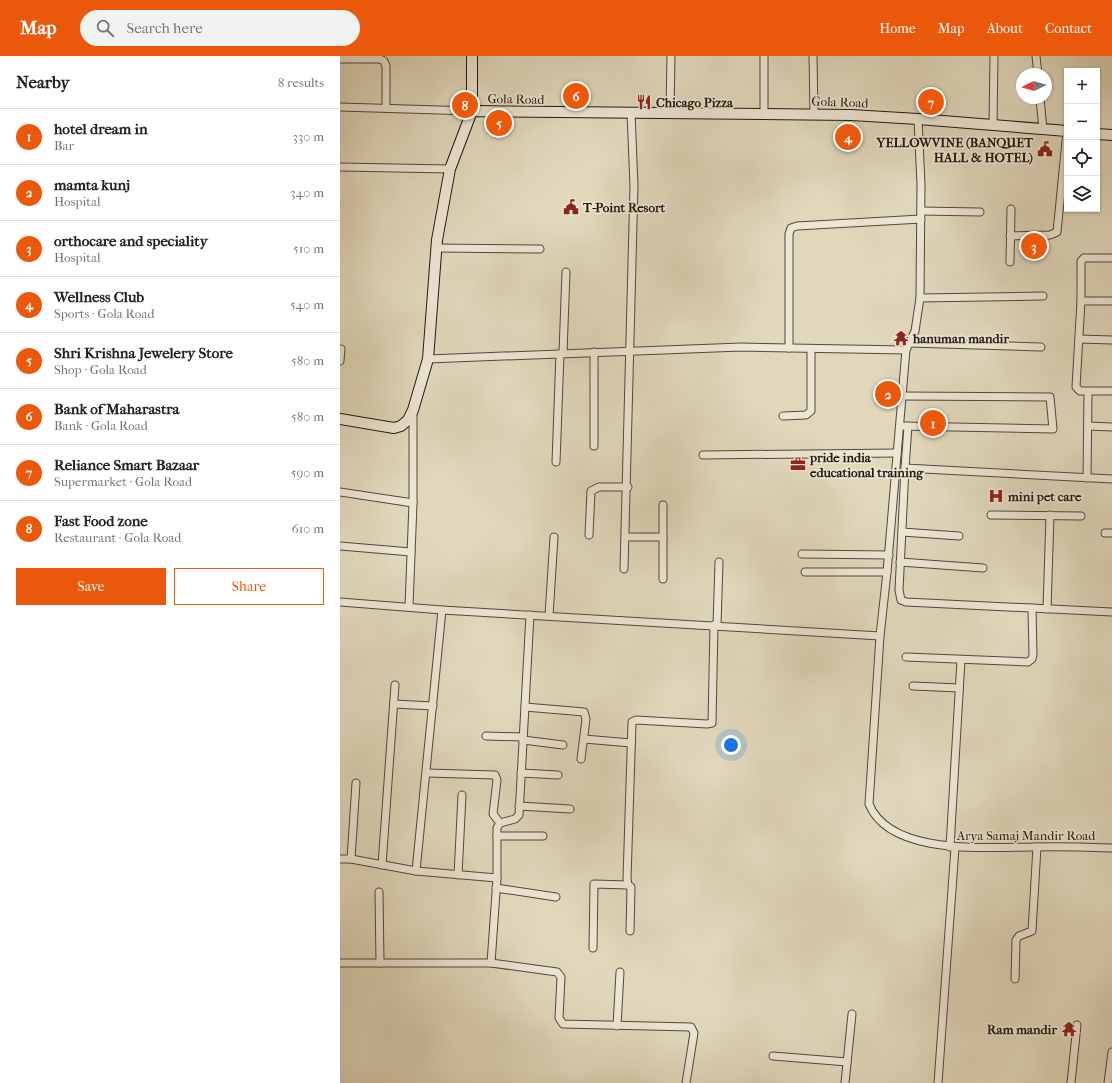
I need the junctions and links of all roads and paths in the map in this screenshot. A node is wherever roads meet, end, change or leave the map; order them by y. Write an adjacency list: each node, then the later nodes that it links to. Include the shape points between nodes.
1 (472, 56): 12 (street)
2 (671, 56): 14 (street)
3 (764, 56): 15 (street)
4 (813, 56): 16 (street)
5 (994, 56): 18 (street)
6 (1036, 56): 8 (street)
7 (340, 59): 11 (street, via 384,61)
8 (1037, 68)
9 (1041, 104): 19 (street)
10 (340, 107): 11 (street)
11 (386, 108): 12 (street)
12 (472, 111): 13 (street, Gola Road); 25 (street, Gola Road)
13 (631, 112): 14 (street, Gola Road); 47 (street, via 634,186)
14 (670, 112): 15 (street, Gola Road)
15 (764, 113): 16 (street, Gola Road)
16 (814, 114): 17 (street, Gola Road)
17 (918, 119): 18 (street, Gola Road); 27 (street, Arya Samaj Mandir Road)
18 (993, 126): 19 (street, Gola Road)
19 (1043, 130): 20 (street, Gola Road)
20 (1064, 131)
21 (1100, 134): 22 (street)
22 (1112, 135)
23 (1066, 140): 30 (street, via 1057,232 1050,235)
24 (340, 167): 25 (street)
25 (450, 169): 31 (street, Gola Road)
26 (1011, 209): 30 (street)
27 (921, 211): 28 (street); 29 (street, Arya Samaj Mandir Road)
28 (980, 212)
29 (921, 219): 37 (street, Arya Samaj Mandir Road); 44 (street, via 791,228)
30 (1010, 236): 34 (street)
31 (436, 248): 32 (street); 50 (street, Gola Road)
32 (540, 249)
33 (1111, 258): 38 (street, via 1084,258 1081,262)
34 (1010, 262)
35 (566, 272): 49 (street)
36 (1043, 296): 37 (street)
37 (920, 298): 42 (street, Arya Samaj Mandir Road, via 915,331)
38 (1081, 301): 39 (street); 40 (street)
39 (1112, 301)
40 (1079, 339): 41 (street); 53 (street, via 1076,387 1080,391)
41 (1112, 340)
42 (907, 347): 43 (street); 45 (street); 54 (street, Arya Samaj Mandir Road)
43 (1040, 347)
44 (789, 348): 45 (street); 47 (street)
45 (811, 349): 56 (street, via 811,411 806,415)
46 (341, 350): 51 (street)
47 (630, 351): 48 (street); 69 (street)
48 (594, 352): 49 (street); 62 (street)
49 (561, 354): 50 (street); 65 (street)
50 (428, 359): 55 (street, Gola Road)
51 (340, 361)
52 (1112, 390): 53 (street)
53 (1088, 392): 60 (street)
54 (903, 396): 58 (street, Arya Samaj Mandir Road); 59 (street, via 1050,397 1053,429)
55 (413, 410): 57 (street, Gola Road, via 408,420 394,428); 71 (street)
56 (782, 416)
57 (340, 419)
58 (900, 426): 59 (street); 63 (street, Arya Samaj Mandir Road)
59 (908, 426): 66 (street)
60 (1088, 426): 61 (street); 67 (street)
61 (1112, 427)
62 (594, 446)
63 (897, 453): 64 (street); 85 (street, Arya Samaj Mandir Road)
64 (703, 456)
65 (556, 462)
66 (905, 468): 67 (street); 76 (street)
67 (1087, 478): 68 (street)
68 (1112, 479)
69 (628, 487): 77 (street, via 599,487 591,491); 80 (street)
70 (340, 492): 71 (street)
71 (413, 503): 83 (street)
72 (663, 505): 81 (street)
73 (1050, 514): 74 (street); 75 (street); 96 (street)
74 (991, 515)
75 (1080, 516)
76 (902, 532): 78 (street); 87 (street)
77 (589, 535)
78 (959, 536)
79 (554, 537): 100 (street)
80 (626, 537): 81 (street); 89 (street)
81 (663, 537): 92 (street)
82 (340, 546): 83 (street)
83 (411, 552): 94 (street)
84 (802, 554): 85 (street)
85 (889, 555): 91 (street, Arya Samaj Mandir Road)
86 (719, 562): 101 (street)
87 (900, 562): 88 (street); 95 (street, via 899,590 903,601)
88 (982, 568)
89 (624, 569)
90 (805, 572): 91 (street)
91 (887, 572): 102 (street, Arya Samaj Mandir Road)
92 (663, 579)
93 (340, 602): 94 (street)
94 (409, 607): 97 (street)
95 (1032, 608): 96 (street); 104 (street, via 1031,661 1025,663)
96 (1047, 609): 98 (street)
97 (442, 610): 99 (street); 109 (street)
98 (1112, 612)
99 (530, 615): 100 (street); 110 (street)
100 (549, 616): 101 (street)
101 (716, 625): 102 (street); 114 (street, via 712,723 635,720 632,722)
102 (880, 636): 127 (street, Arya Samaj Mandir Road, via 869,804 875,814 896,832)
103 (906, 657): 104 (street)
104 (961, 660): 107 (street)
105 (395, 685): 108 (street)
106 (913, 686): 107 (street)
107 (959, 688): 127 (street)
108 (394, 704): 109 (street); 132 (street)
109 (433, 706): 117 (street)
110 (525, 707): 112 (street); 113 (street, via 583,711 586,716)
111 (486, 736): 112 (street)
112 (523, 738): 115 (street); 118 (street)
113 (584, 739): 114 (street); 116 (street)
114 (631, 743): 136 (street)
115 (563, 745)
116 (581, 760)
117 (427, 773): 124 (street, via 495,775 497,780 493,814); 133 (street)
118 (521, 773): 119 (street); 122 (street)
119 (558, 775)
120 (356, 784): 131 (street)
121 (462, 795): 134 (street)
122 (519, 806): 123 (street); 124 (street, via 517,818)
123 (570, 808)
124 (500, 823): 125 (street)
125 (497, 836): 126 (street); 135 (street)
126 (543, 836)
127 (953, 847): 128 (street, Arya Samaj Mandir Road); 155 (street)
128 (1037, 847): 129 (street, Arya Samaj Mandir Road); 146 (street, via 1032,931 1019,936 1016,940)
129 (1112, 848)
130 (340, 859): 131 (street)
131 (352, 859): 132 (street)
132 (382, 865): 133 (street)
133 (416, 871): 134 (street)
134 (458, 875): 135 (street)
135 (497, 878): 137 (street)
136 (628, 885): 140 (street, via 631,887); 141 (street, via 594,884)
137 (496, 888): 139 (street); 144 (street)
138 (379, 892): 143 (street)
139 (556, 897)
140 (630, 931)
141 (593, 948)
142 (340, 963): 143 (street)
143 (380, 963): 144 (street)
144 (491, 963): 149 (street, via 559,972 559,1018 563,1024)
145 (620, 972): 149 (street)
146 (1015, 979)
147 (852, 1014): 152 (street)
148 (1076, 1025): 156 (street)
149 (617, 1026): 153 (street, via 691,1026 694,1033)
150 (1112, 1052): 157 (street)
151 (773, 1056): 152 (street)
152 (847, 1062): 154 (street)
153 (686, 1083)
154 (845, 1083)
155 (938, 1083)
156 (1071, 1083)
157 (1108, 1083)

